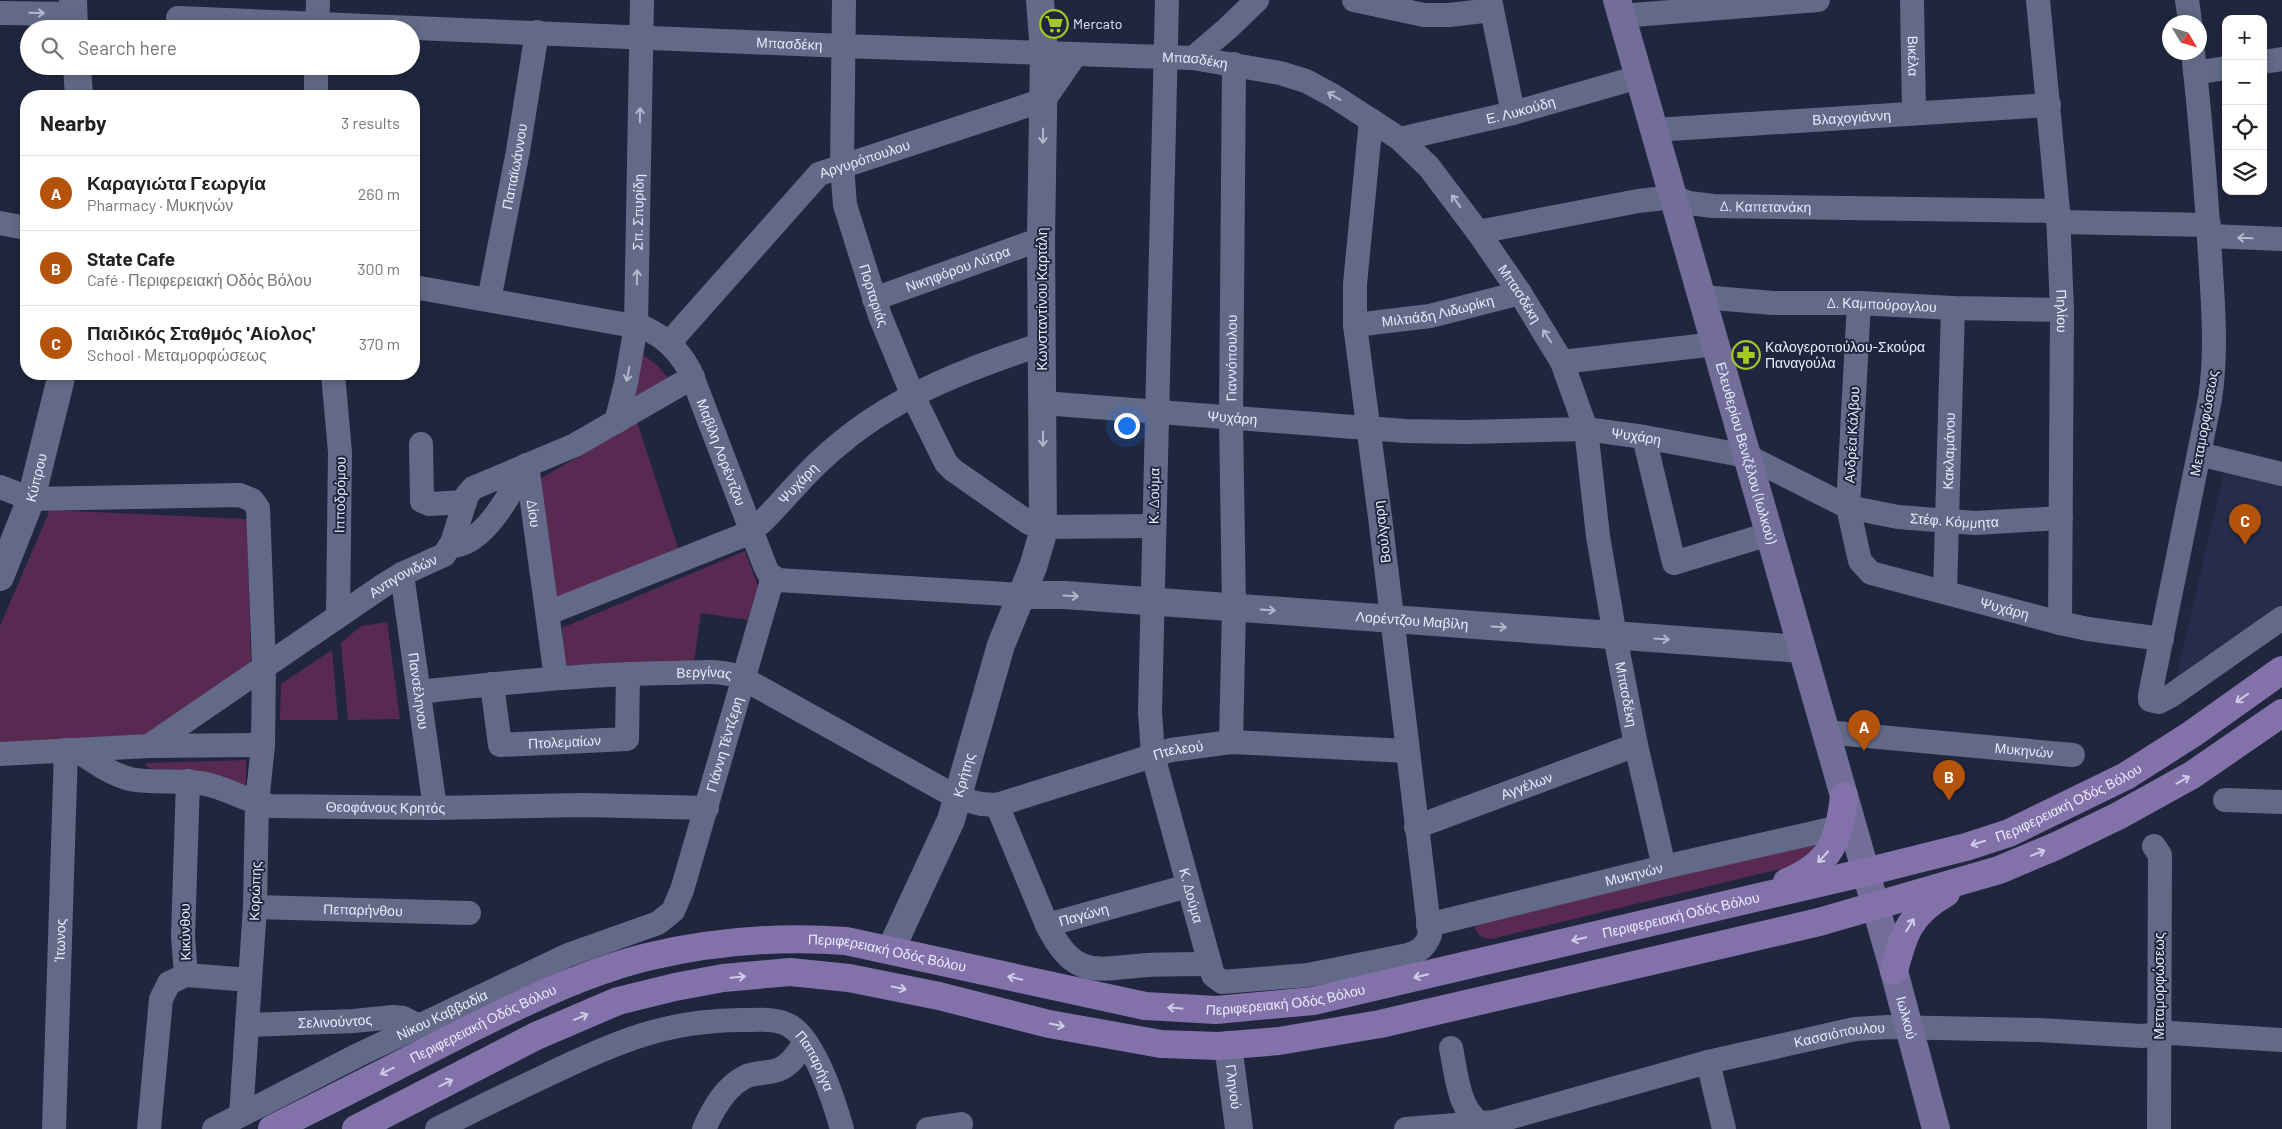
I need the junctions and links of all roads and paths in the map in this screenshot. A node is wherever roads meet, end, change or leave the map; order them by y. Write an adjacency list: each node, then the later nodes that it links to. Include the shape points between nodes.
1 (642, 0): 22 (street, Σπ. Σπυρίδη)
2 (844, 0): 23 (street, Πορταριάς)
3 (1040, 0): 24 (street, Κωνσταντίνου Καρτάλη)
4 (1167, 0): 26 (street, Κ. Δούμα)
5 (1257, 0): 27 (street)
6 (1354, 0): 12 (street, via 1424,15 1449,15)
7 (1818, 0): 11 (street)
8 (1912, 0): 40 (street, Βικέλα)
9 (2038, 0): 39 (street, Πηλίου)
10 (2187, 0): 16 (street)
11 (1743, 3): 13 (street)
12 (1491, 5): 41 (street)
13 (1619, 8): 35 (main road, Ελευθερίου Βενιζέλου (Ιωλκού))
14 (0, 13): 15 (street, one-way to 15)
15 (73, 14)
16 (2189, 15)
17 (317, 17): 18 (street, Μπασδέκη); 19 (street, Μπασδέκη)
18 (178, 18)
19 (361, 20)
20 (420, 24): 21 (street, Μπασδέκη)
21 (537, 32): 22 (street, Μπασδέκη); 58 (street, Παπαϊωάννου)
22 (641, 37): 23 (street, Μπασδέκη); 63 (street, Σπ. Σπυρίδη, one-way to 22)
23 (843, 46): 24 (street, Μπασδέκη); 45 (street, Πορταριάς)
24 (1044, 52): 25 (street, Μπασδέκη); 38 (street, Κωνσταντίνου Καρτάλη)
25 (1076, 54): 26 (street, Μπασδέκη); 38 (street)
26 (1165, 58): 27 (street, Μπασδέκη); 73 (street, Κ. Δούμα)
27 (1192, 58): 31 (street, Μπασδέκη)
28 (2282, 59): 29 (street)
29 (2267, 61)
30 (2194, 63): 32 (street); 50 (street, Μεταμορφώσεως)
31 (1234, 64): 42 (street, Μπασδέκη, one-way to 31, via 1306,81); 74 (street, Γιαννόπουλου)
32 (2222, 67)
33 (78, 75): 36 (street)
34 (316, 75): 37 (street)
35 (1639, 77): 41 (street, Ε. Λυκούδη); 43 (main road, Ελευθερίου Βενιζέλου (Ιωλκού))
36 (79, 90)
37 (316, 90)
38 (1044, 100): 45 (street, Αργυρόπουλου); 52 (street, Κωνσταντίνου Καρτάλη, one-way to 52)
39 (2049, 105): 40 (street, Βλαχογιάννη); 47 (street, Πηλίου)
40 (1914, 112): 43 (street, Βλαχογιάννη)
41 (1513, 113): 44 (street, Ε. Λυκούδη)
42 (1371, 120): 44 (street, Μπασδέκη); 62 (street, Βούλγαρη)
43 (1654, 130): 46 (main road, Ελευθερίου Βενιζέλου (Ιωλκού))
44 (1400, 139): 51 (street, Μπασδέκη, one-way to 44, via 1429,167)
45 (842, 165): 57 (street, Πορταριάς, via 845,205); 64 (street, Αργυρόπουλου, via 812,179)
46 (1673, 198): 47 (street, Δ. Καπετανάκη, via 1713,206); 51 (street, Δ. Καπετανάκη, via 1591,209); 56 (main road, Ελευθερίου Βενιζέλου (Ιωλκού))
47 (2058, 217): 50 (street, Δ. Καπετανάκη); 61 (street, Πηλίου)
48 (0, 223): 49 (street)
49 (20, 227)
50 (2209, 231): 53 (street, Δ. Καπετανάκη, one-way to 50); 80 (street, Μεταμορφώσεως, via 2214,363)
51 (1478, 232): 55 (street, Μπασδέκη)
52 (1041, 238): 57 (street, Νικηφόρου Λύτρα); 65 (street, Κωνσταντίνου Καρτάλη)
53 (2282, 239)
54 (420, 288): 58 (street, Μαβίλη Λορέντζου)
55 (1520, 293): 62 (street, Μιλτιάδη Λιδωρίκη, via 1430,316); 67 (street, Μπασδέκη, one-way to 55)
56 (1702, 297): 59 (street, Δ. Καμπούρογλου, via 1773,303); 66 (main road, Ελευθερίου Βενιζέλου (Ιωλκού))
57 (874, 299): 71 (street, Πορταριάς)
58 (489, 300): 63 (street, Μαβίλη Λορέντζου)
59 (1859, 303): 60 (street, Δ. Καμπούρογλου); 87 (street, Ανδρέα Κάλβου)
60 (1953, 308): 61 (street, Δ. Καμπούρογλου); 89 (street, Κακλαμάνου)
61 (2062, 310): 88 (street, Πηλίου)
62 (1354, 325): 76 (street, Βούλγαρη)
63 (636, 326): 64 (street, Μαβίλη Λορέντζου, via 658,334); 75 (street, Σπ. Σπυρίδη, one-way to 75)
64 (669, 343): 68 (street, Μαβίλη Λορέντζου)
65 (1043, 344): 71 (street, Ψυχάρη); 72 (street, Κωνσταντίνου Καρτάλη)
66 (1715, 344): 67 (street); 81 (main road, Ελευθερίου Βενιζέλου (Ιωλκού))
67 (1562, 362): 77 (street, Μπασδέκη)
68 (693, 377): 75 (street, Αντιγονιδών); 92 (street, Μαβίλη Λορέντζου)
69 (60, 380): 85 (street, Κύπρου)
70 (334, 380): 103 (street, Ιπποδρόμου, via 340,452)
71 (913, 396): 91 (street, Πορταριάς, via 946,463 1021,518); 92 (street, Ψυχάρη, via 844,440)
72 (1043, 403): 73 (street, Ψυχάρη); 91 (street, Κωνσταντίνου Καρτάλη, one-way to 91)
73 (1156, 412): 74 (street, Ψυχάρη); 90 (street, Κ. Δούμα)
74 (1231, 418): 76 (street, Ψυχάρη); 101 (street, Γιαννόπουλου)
75 (616, 422): 82 (street, Αντιγονιδών, via 560,452)
76 (1368, 428): 77 (street, Ψυχάρη, via 1466,432); 105 (street, Βούλγαρη)
77 (1586, 429): 78 (street, Ψυχάρη); 107 (street, Μπασδέκη, via 1598,536)
78 (1644, 437): 81 (street, Ψυχάρη); 93 (street, via 1674,563)
79 (421, 444): 86 (street, via 422,501 429,504)
80 (2199, 454): 83 (street); 108 (street, Μεταμορφώσεως)
81 (1747, 456): 87 (street, Ψυχάρη); 93 (main road, Ελευθερίου Βενιζέλου (Ιωλκού))
82 (527, 465): 86 (street, Αντιγονιδών, via 473,488); 94 (street, Δίου, via 485,527 468,543); 102 (street, Δίου)
83 (2282, 474)
84 (0, 487): 85 (street)
85 (30, 499): 96 (street, Κύπρου); 110 (street, Κορώπης, via 240,495 252,500 259,516)
86 (464, 502): 94 (street, Αντιγονιδών)
87 (1848, 508): 89 (street, Στέφ. Κόμμητα); 98 (street, Ψυχάρη, via 1860,561 1870,573)
88 (2061, 518): 89 (street, Στέφ. Κόμμητα, via 2001,523); 106 (street, Πηλίου)
89 (1946, 522): 98 (street, Κακλαμάνου)
90 (1154, 526): 91 (street); 100 (street, Κ. Δούμα)
91 (1044, 527): 99 (street, Κωνσταντίνου Καρτάλη, via 1037,557)
92 (752, 530): 97 (street, Μαβίλη Λορέντζου, via 765,566); 102 (street, Ψυχάρη)
93 (1769, 534): 109 (main road, Ελευθερίου Βενιζέλου (Ιωλκού))
94 (450, 546): 95 (street, Αντιγονιδών, via 442,557)
95 (402, 574): 103 (street, Αντιγονιδών); 116 (street, Πανσέληνου)
96 (0, 577)
97 (773, 577): 99 (street, via 786,582); 114 (street, ΓΙάννη Τέντζερη)
98 (1945, 592): 106 (street, Ψυχάρη)
99 (1022, 595): 100 (street, Λορέντζου Μαβίλη, one-way to 100); 130 (street, Κρήτης, via 1001,645)
100 (1152, 602): 101 (street, Λορέντζου Μαβίλη); 127 (street, Κ. Δούμα, via 1150,703)
101 (1234, 608): 105 (street, Λορέντζου Μαβίλη, one-way to 105); 119 (street, Γιαννόπουλου)
102 (548, 613): 113 (street, Δίου)
103 (338, 616): 110 (street, Αντιγονιδών)
104 (2282, 618): 108 (street, Μεταμορφώσεως, via 2159,702 2150,700 2150,695)
105 (1392, 619): 107 (street, Λορέντζου Μαβίλη, one-way to 107); 124 (street, Βούλγαρη)
106 (2060, 623): 108 (street, Ψυχάρη)
107 (1615, 636): 109 (street, Λορέντζου Μαβίλη, one-way to 109); 121 (street, Μπασδέκη)
108 (2162, 640)
109 (1802, 649): 118 (main road, Ελευθερίου Βενιζέλου (Ιωλκού))
110 (264, 666): 120 (street, Κορώπης); 122 (street, Αντιγονιδών)
111 (2282, 670): 141 (main road, Περιφερειακή Οδός Βόλου, one-way to 141, via 2126,776 2071,804 2009,833)
112 (628, 674): 113 (street, Βεργίνας); 114 (street, Βεργίνας, via 727,672); 115 (street, Πτολεμαίων, via 627,739 500,745)
113 (556, 678): 115 (street, Βεργίνας)
114 (744, 679): 130 (street, Βεργίνας); 136 (street, ΓΙάννη Τέντζερη)
115 (492, 684): 116 (street, Βεργίνας)
116 (419, 692): 135 (street, Πανσέληνου)
117 (2282, 713): 142 (main road, one-way to 117, via 1999,870 2118,816 2192,775)
118 (1826, 732): 126 (street, Μυκηνών); 129 (main road, Ελευθερίου Βενιζέλου (Ιωλκού))
119 (1230, 742): 124 (street, Πτελεού); 127 (street, Πτελεού)
120 (263, 745): 122 (street); 133 (street, Κορώπης)
121 (1636, 745): 137 (street, Αγγέλων); 140 (street, Μπασδέκη)
122 (149, 746): 123 (street)
123 (71, 750): 125 (street); 128 (street, Θεοφάνους Κρητός, via 132,779); 168 (street, Ίτωνος)
124 (1407, 751): 137 (street, Βούλγαρη)
125 (0, 754)
126 (2073, 755)
127 (1153, 756): 134 (street, Πτελεού); 143 (street, Κ. Δούμα)
128 (188, 781): 133 (street, Θεοφάνους Κρητός, via 214,786); 154 (street, Κικύνθου, via 183,936)
129 (1844, 796): 138 (main road); 141 (main road, Ελευθερίου Βενιζέλου (Ιωλκού))
130 (958, 798): 134 (street, Πτελεού); 151 (street, Κρήτης, via 944,838)
131 (2225, 800): 132 (street)
132 (2282, 802)
133 (257, 804): 135 (street, Θεοφάνους Κρητός); 146 (street, Κορώπης)
134 (997, 805): 149 (street, Παγώνη)
135 (435, 808): 136 (street, Θεοφάνους Κρητός, via 584,805)
136 (707, 808): 147 (street, ΓΙάννη Τέντζερη)
137 (1416, 826): 150 (street, Βούλγαρη)
138 (1840, 827): 140 (street, Μυκηνών); 144 (main road, one-way to 144, via 1827,854 1804,874)
139 (2154, 846): 159 (street, Μεταμορφώσεως, via 2160,855)
140 (1664, 867): 150 (street, Μυκηνών)
141 (1866, 872): 144 (main road, Περιφερειακή Οδός Βόλου); 145 (main road, Ελευθερίου Βενιζέλου (Ιωλκού))
142 (1958, 882): 145 (main road); 152 (main road, one-way to 142, via 1908,926 1927,905)
143 (1188, 886): 149 (street, Παγώνη); 153 (street, Κ. Δούμα)
144 (1730, 904): 151 (main road, Περιφερειακή Οδός Βόλου, one-way to 151, via 1313,1001 1216,1010 1146,1006)
145 (1875, 906): 152 (main road, Ιωλκού); 162 (main road, via 1819,922 1380,1024 1279,1041)
146 (255, 907): 148 (street, Πεπαρήνθου); 155 (street, Κορώπης)
147 (673, 911): 157 (street, Νίκου Καββαδία, via 653,926 568,955)
148 (469, 913)
149 (1047, 925): 153 (street, Μυκηνών, via 1066,955 1082,965 1099,969 1149,965)
150 (1428, 934): 153 (street, Μυκηνών, via 1420,951 1325,973 1233,982)
151 (891, 949): 171 (main road, Περιφερειακή Οδός Βόλου, one-way to 171, via 803,938 761,939 646,957 583,978 524,1003)
152 (1894, 971): 158 (main road, Ιωλκού)
153 (1214, 973)
154 (186, 975): 155 (street); 169 (street, Κικύνθου, via 169,983 160,999)
155 (250, 980): 156 (street, Κορώπης)
156 (247, 1025): 157 (street, Σελινούντος, via 392,1017 403,1018); 165 (street, Κορώπης)
157 (419, 1026): 165 (street, Νίκου Καββαδία)
158 (1909, 1027): 159 (street, Κασσιόπουλου); 164 (street, Κασσιόπουλου, via 1855,1029); 180 (main road, Ιωλκού)
159 (2159, 1035): 160 (street, Κασσιόπουλου); 181 (street, Μεταμορφώσεως)
160 (2282, 1040)
161 (805, 1043): 173 (street, Παπαρήγα, via 788,1024 762,1020 704,1021 654,1030 594,1053); 174 (street, via 780,1069 748,1076 733,1085 716,1105); 175 (street, Παπαρήγα, via 829,1088)
162 (1228, 1045): 172 (main road, one-way to 162, via 536,1036 609,1005 723,978 790,972 849,978 1125,1039 1161,1044); 177 (street, Γληνού)
163 (1451, 1048): 167 (street, via 1461,1096 1470,1115)
164 (1708, 1062): 167 (street, Κασσιόπουλου); 179 (street)
165 (241, 1115): 170 (street, Νίκου Καββαδία)
166 (961, 1124): 176 (street)
167 (1487, 1127): 178 (street, Κασσιόπουλου)
168 (54, 1129)
169 (149, 1129)
170 (214, 1129)
171 (272, 1129)
172 (356, 1129)
173 (437, 1129)
174 (704, 1129)
175 (842, 1129)
176 (928, 1129)
177 (1239, 1129)
178 (1406, 1129)
179 (1724, 1129)
180 (1936, 1129)
181 (2158, 1129)

